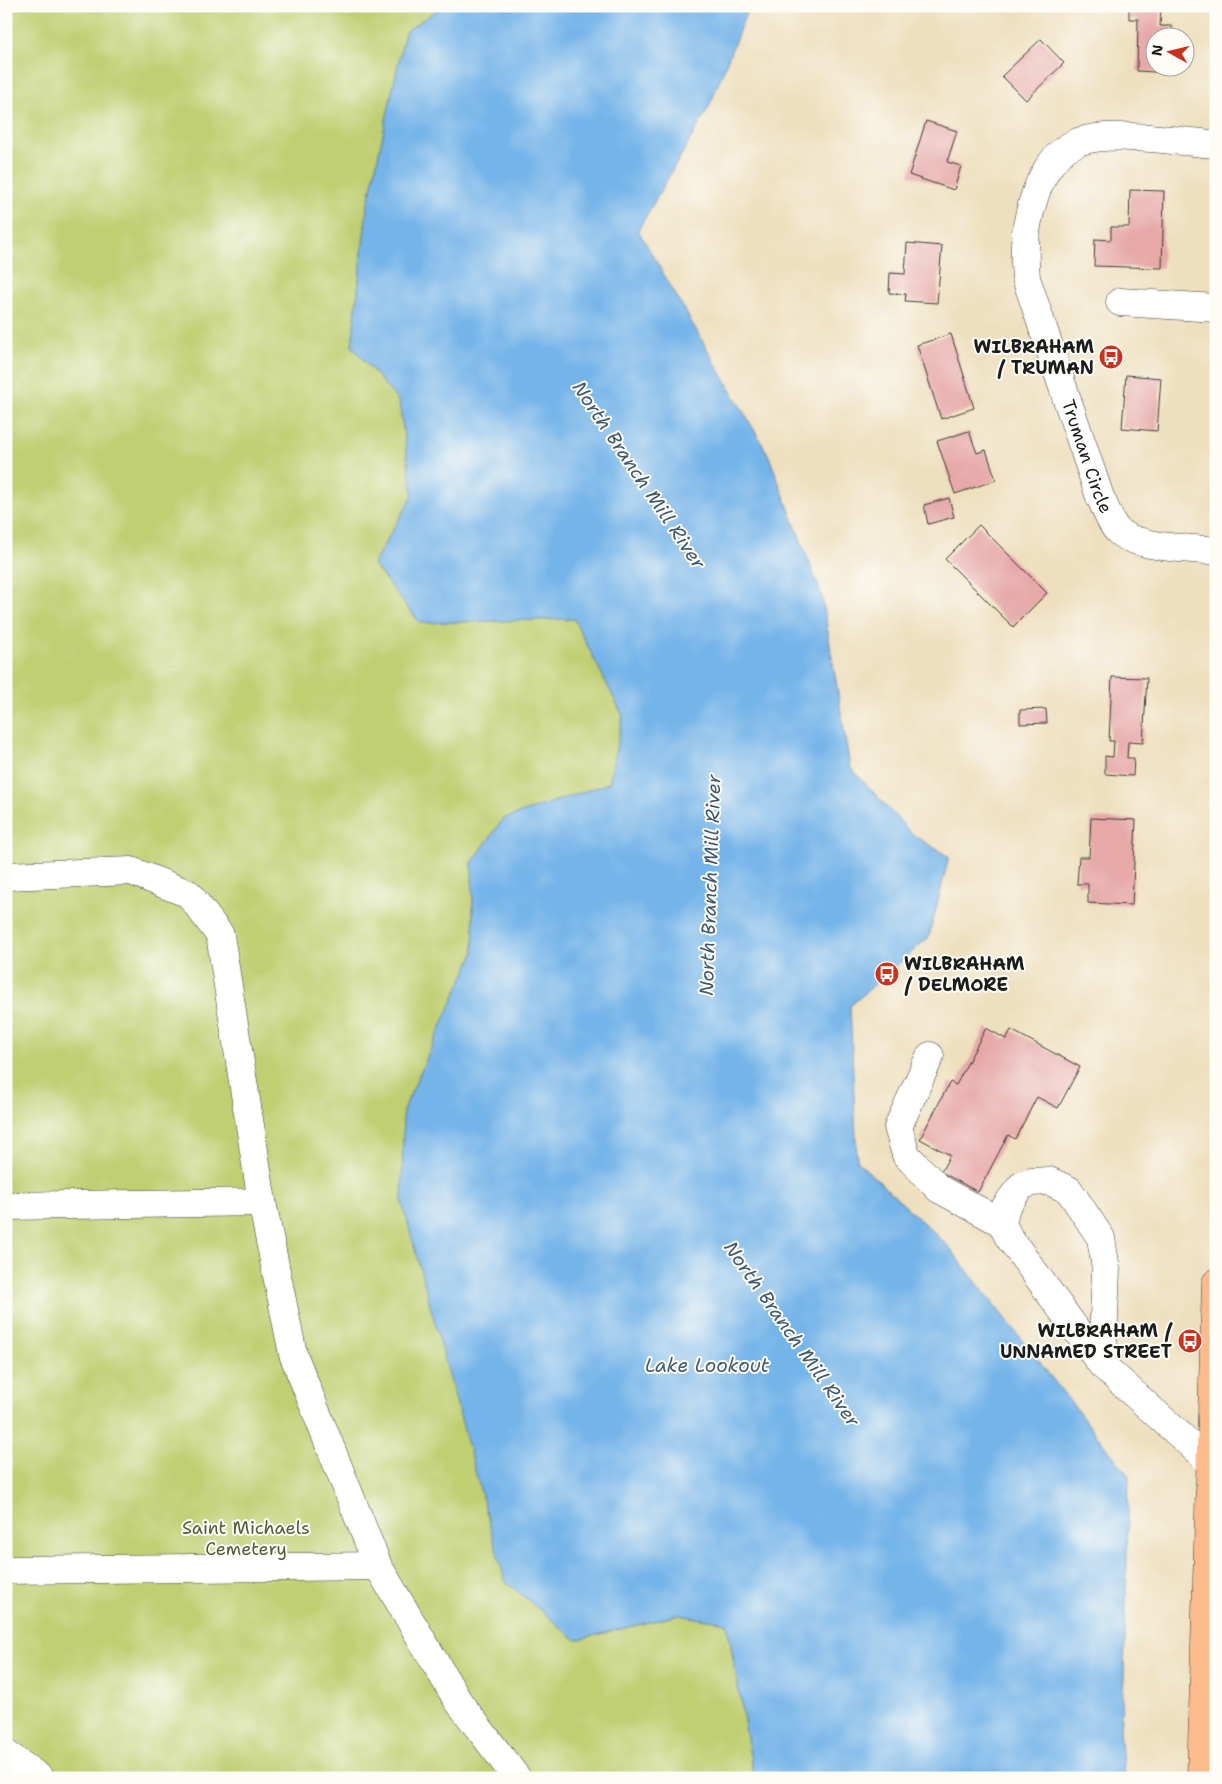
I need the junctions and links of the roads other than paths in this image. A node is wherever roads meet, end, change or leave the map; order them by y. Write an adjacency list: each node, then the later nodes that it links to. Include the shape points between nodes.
1 (1216, 144): 4 (street, Truman Circle, via 1112,137 1074,143 1057,157 1043,176 1024,241 1026,278 1111,522 1119,532 1148,543)
2 (1120, 302): 3 (street)
3 (1216, 308)
4 (1216, 551)
5 (6, 876): 7 (street, via 131,871 189,894 220,935)
6 (930, 1056): 9 (street, via 898,1127 906,1156 939,1189)
7 (262, 1202): 8 (street); 13 (street, via 293,1354)
8 (6, 1206)
9 (1002, 1223): 11 (street, via 1008,1236); 11 (street, via 1006,1206 1021,1186 1049,1181 1069,1190 1101,1238 1106,1269)
10 (1216, 1283): 12 (main road)
11 (1102, 1365): 12 (street)
12 (1212, 1467): 18 (main road)
13 (378, 1566): 14 (street); 17 (street, via 458,1701)
14 (6, 1570)
15 (6, 1754): 16 (street)
16 (40, 1778)
17 (517, 1778)
18 (1201, 1778)

